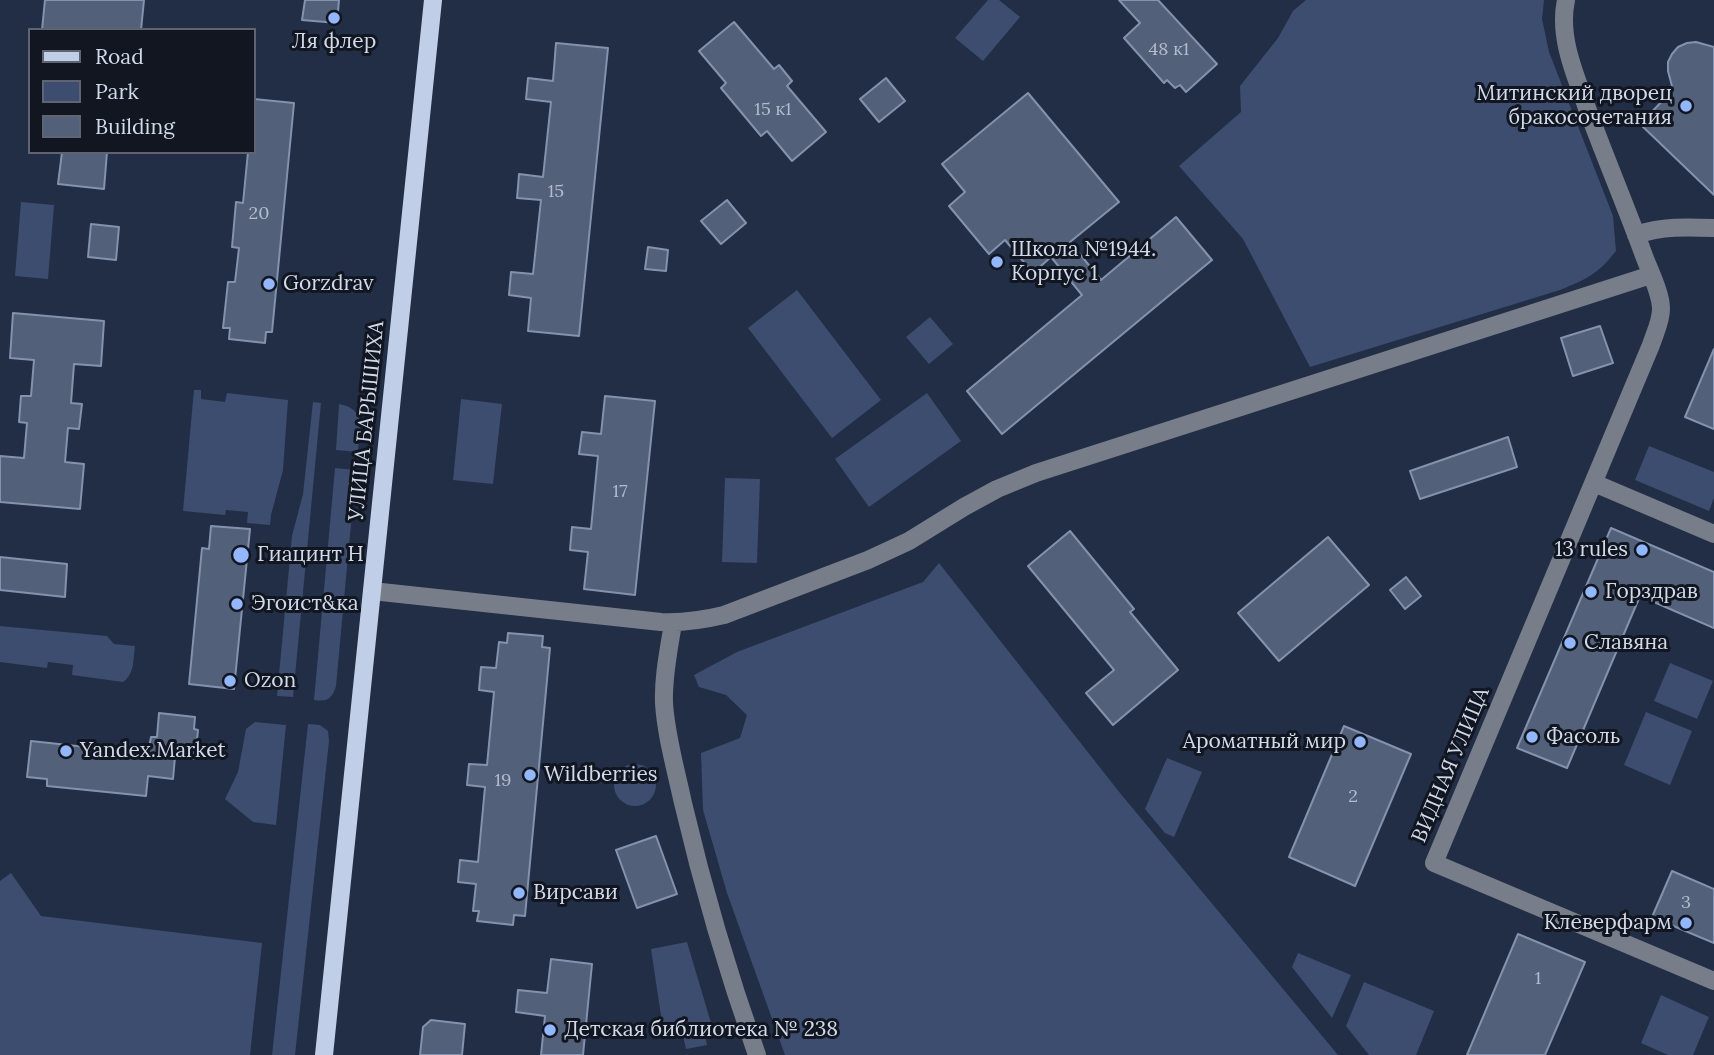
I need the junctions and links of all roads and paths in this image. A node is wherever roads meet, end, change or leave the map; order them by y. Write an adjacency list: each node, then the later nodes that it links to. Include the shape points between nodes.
1 (433, 0): 8 (main road, УЛИЦА БАРЫШИХА)
2 (1566, 0): 4 (street, ВИДНАЯ УЛИЦА, via 1564,36 1572,65)
3 (1714, 228): 4 (street, via 1674,227)
4 (1636, 235): 5 (street, ВИДНАЯ УЛИЦА)
5 (1651, 275): 6 (street, ВИДНАЯ УЛИЦА, via 1661,308 1658,328); 9 (street, via 1036,473 997,489 868,560 724,615)
6 (1594, 483): 7 (street); 10 (street, ВИДНАЯ УЛИЦА, via 1434,863)
7 (1714, 534)
8 (372, 591): 9 (street); 11 (main road, УЛИЦА БАРЫШИХА)
9 (673, 623): 12 (street, via 664,704 670,742 691,838)
10 (1714, 981)
11 (324, 1055)
12 (758, 1055)

